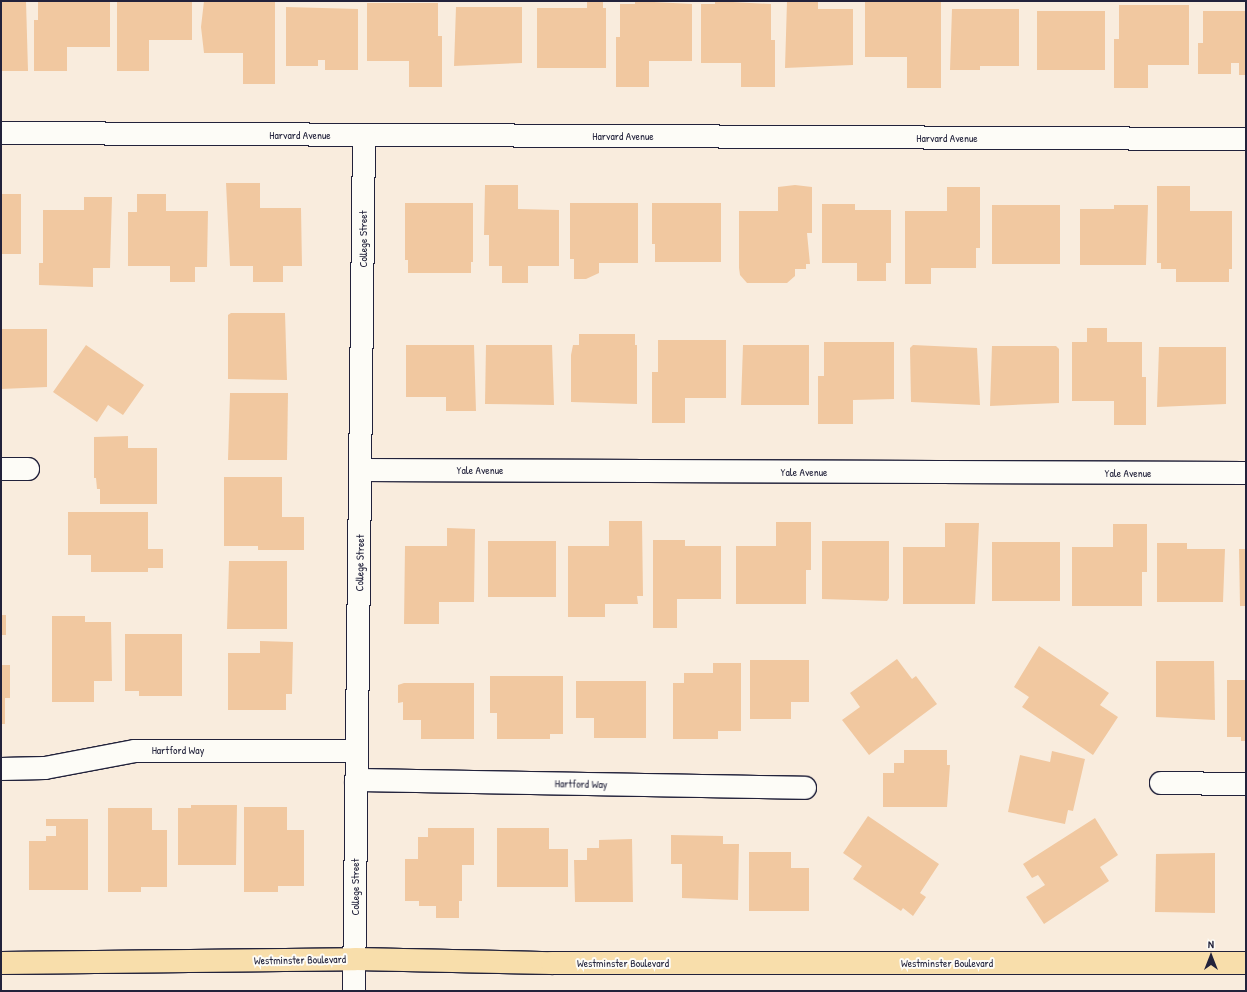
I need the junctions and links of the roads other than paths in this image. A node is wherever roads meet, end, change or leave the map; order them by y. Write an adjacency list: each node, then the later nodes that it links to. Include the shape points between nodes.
1 (1, 133): 2 (street, Harvard Avenue)
2 (364, 135): 3 (street, Harvard Avenue); 6 (street, College Street)
3 (1246, 139)
4 (1, 469): 5 (street)
5 (28, 469)
6 (362, 470): 7 (street, Yale Avenue); 8 (street, College Street)
7 (1246, 473)
8 (356, 751): 9 (street, Hartford Way, via 135,751 45,768); 10 (street, College Street)
9 (1, 769)
10 (356, 780): 13 (street, Hartford Way); 14 (street, College Street)
11 (1161, 783): 12 (street)
12 (1246, 784)
13 (805, 788)
14 (355, 959): 15 (main road, Westminster Boulevard); 16 (main road, Westminster Boulevard, via 552,963); 17 (street, College Street)
15 (1, 963)
16 (1246, 963)
17 (354, 991)

